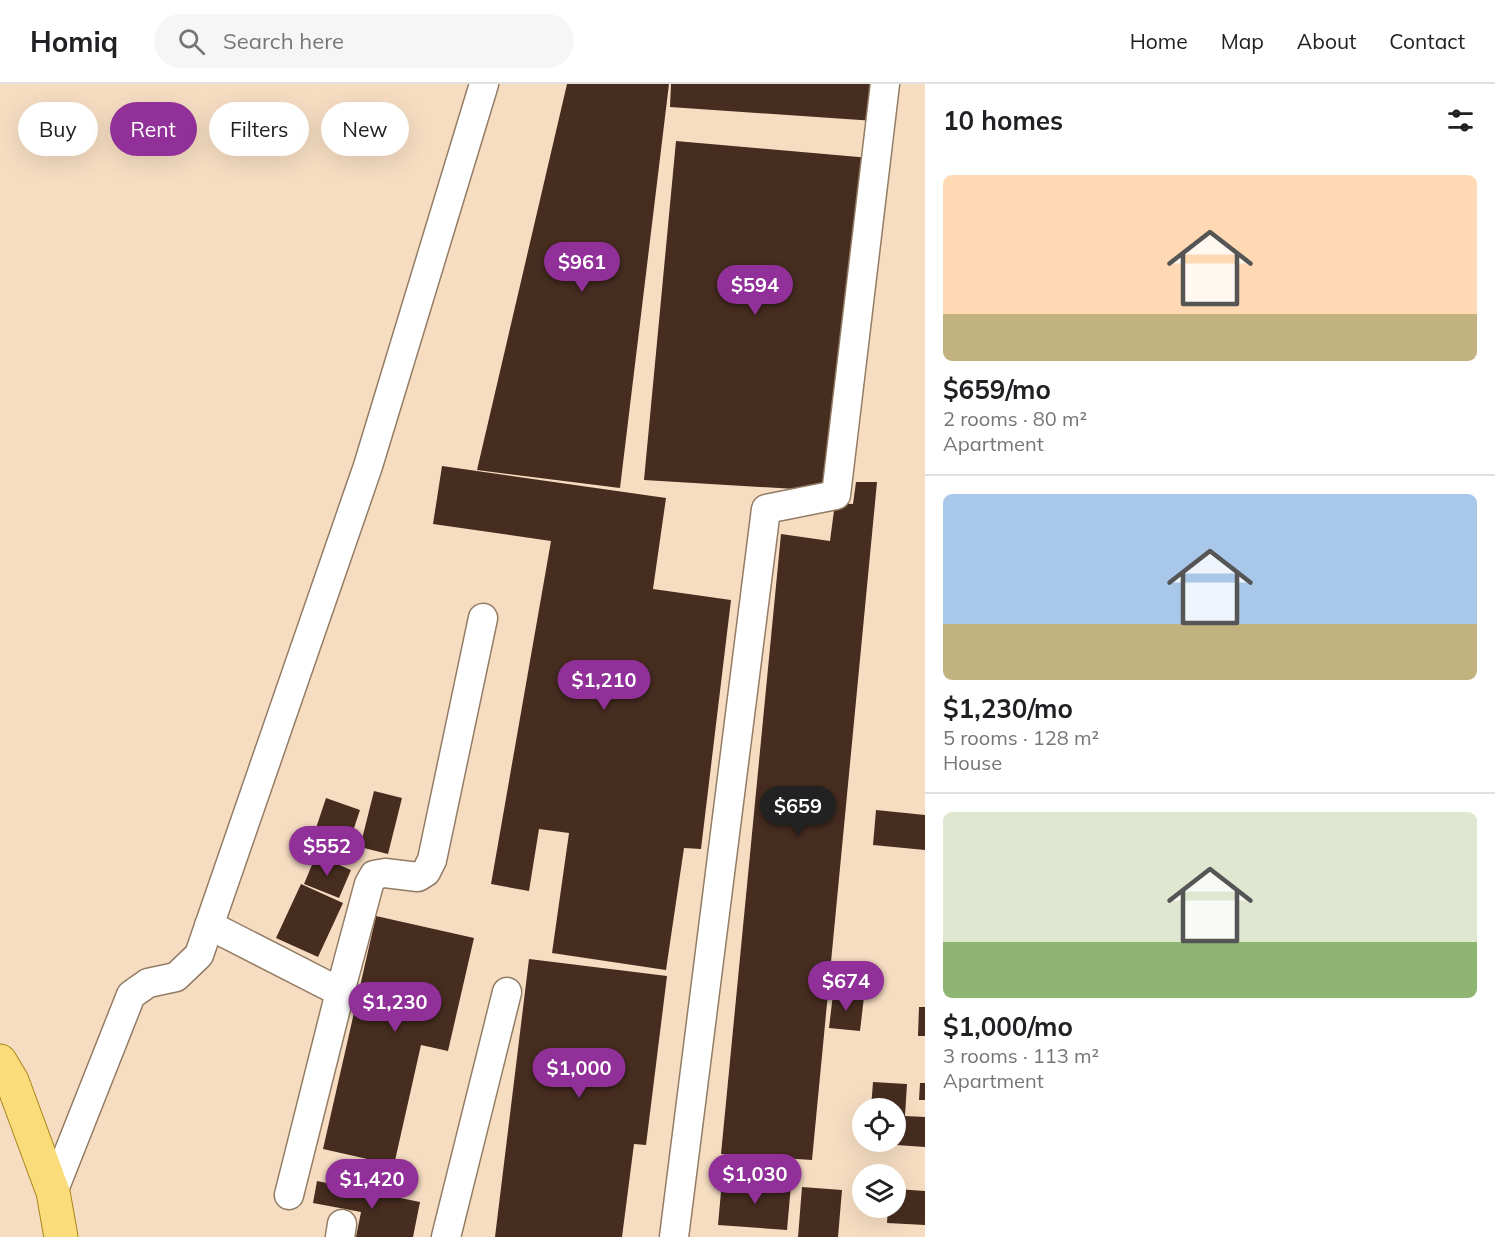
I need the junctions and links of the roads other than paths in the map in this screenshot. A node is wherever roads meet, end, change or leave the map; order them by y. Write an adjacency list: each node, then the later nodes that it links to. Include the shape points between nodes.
1 (484, 84): 4 (street, via 368,466)
2 (885, 84): 12 (street, via 836,495 766,509)
3 (483, 618): 5 (street, via 432,860 418,877 374,875)
4 (209, 925): 5 (street); 8 (street, via 199,955 176,977 148,983 131,995)
5 (340, 992): 9 (street)
6 (507, 992): 11 (street)
7 (0, 1061): 8 (main road, via 12,1082)
8 (53, 1192): 10 (main road)
9 (289, 1196)
10 (61, 1237)
11 (446, 1237)
12 (674, 1237)

